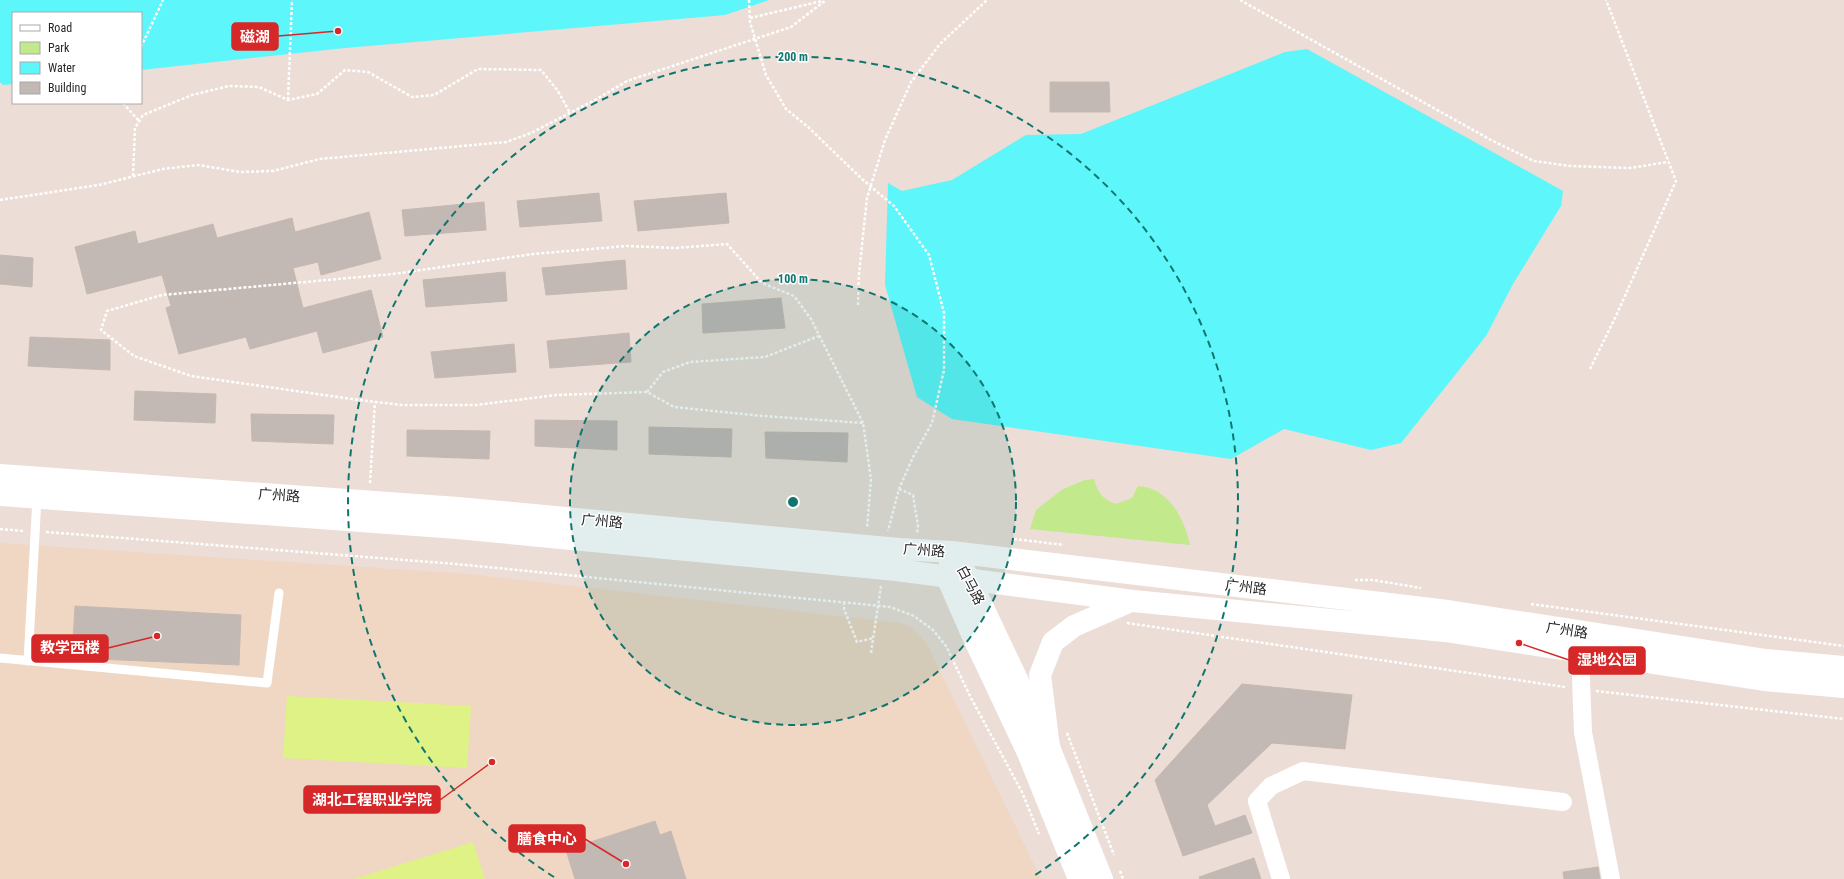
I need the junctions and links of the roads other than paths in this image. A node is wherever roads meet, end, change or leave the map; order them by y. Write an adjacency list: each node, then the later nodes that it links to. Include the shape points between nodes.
1 (0, 475): 4 (main road, 广州路, via 458,508)
2 (0, 495): 3 (main road, 广州路)
3 (37, 498): 5 (main road, 广州路, via 457,528); 11 (lane)
4 (952, 552): 5 (main road, 白马路); 6 (main road, 白马路); 12 (main road, 广州路, via 1448,611 1766,660)
5 (947, 577): 6 (main road, 广州路); 17 (main road, 白马路, via 1028,753)
6 (969, 578): 8 (main road, 广州路); 14 (main road, 白马路)
7 (279, 593): 11 (lane, via 267,683)
8 (1133, 600): 9 (main road, 广州路, via 1445,631); 14 (main road, via 1074,626 1053,642 1040,675)
9 (1580, 652): 13 (main road, 广州路, via 1764,680); 19 (street, via 1582,732)
10 (0, 658): 11 (lane)
11 (28, 661)
12 (1844, 668)
13 (1844, 687)
14 (1049, 747): 16 (main road, 白马路)
15 (1563, 802): 18 (street, via 1302,771 1272,786 1257,801)
16 (1110, 872)
17 (1079, 879)
18 (1281, 879)
19 (1611, 879)

